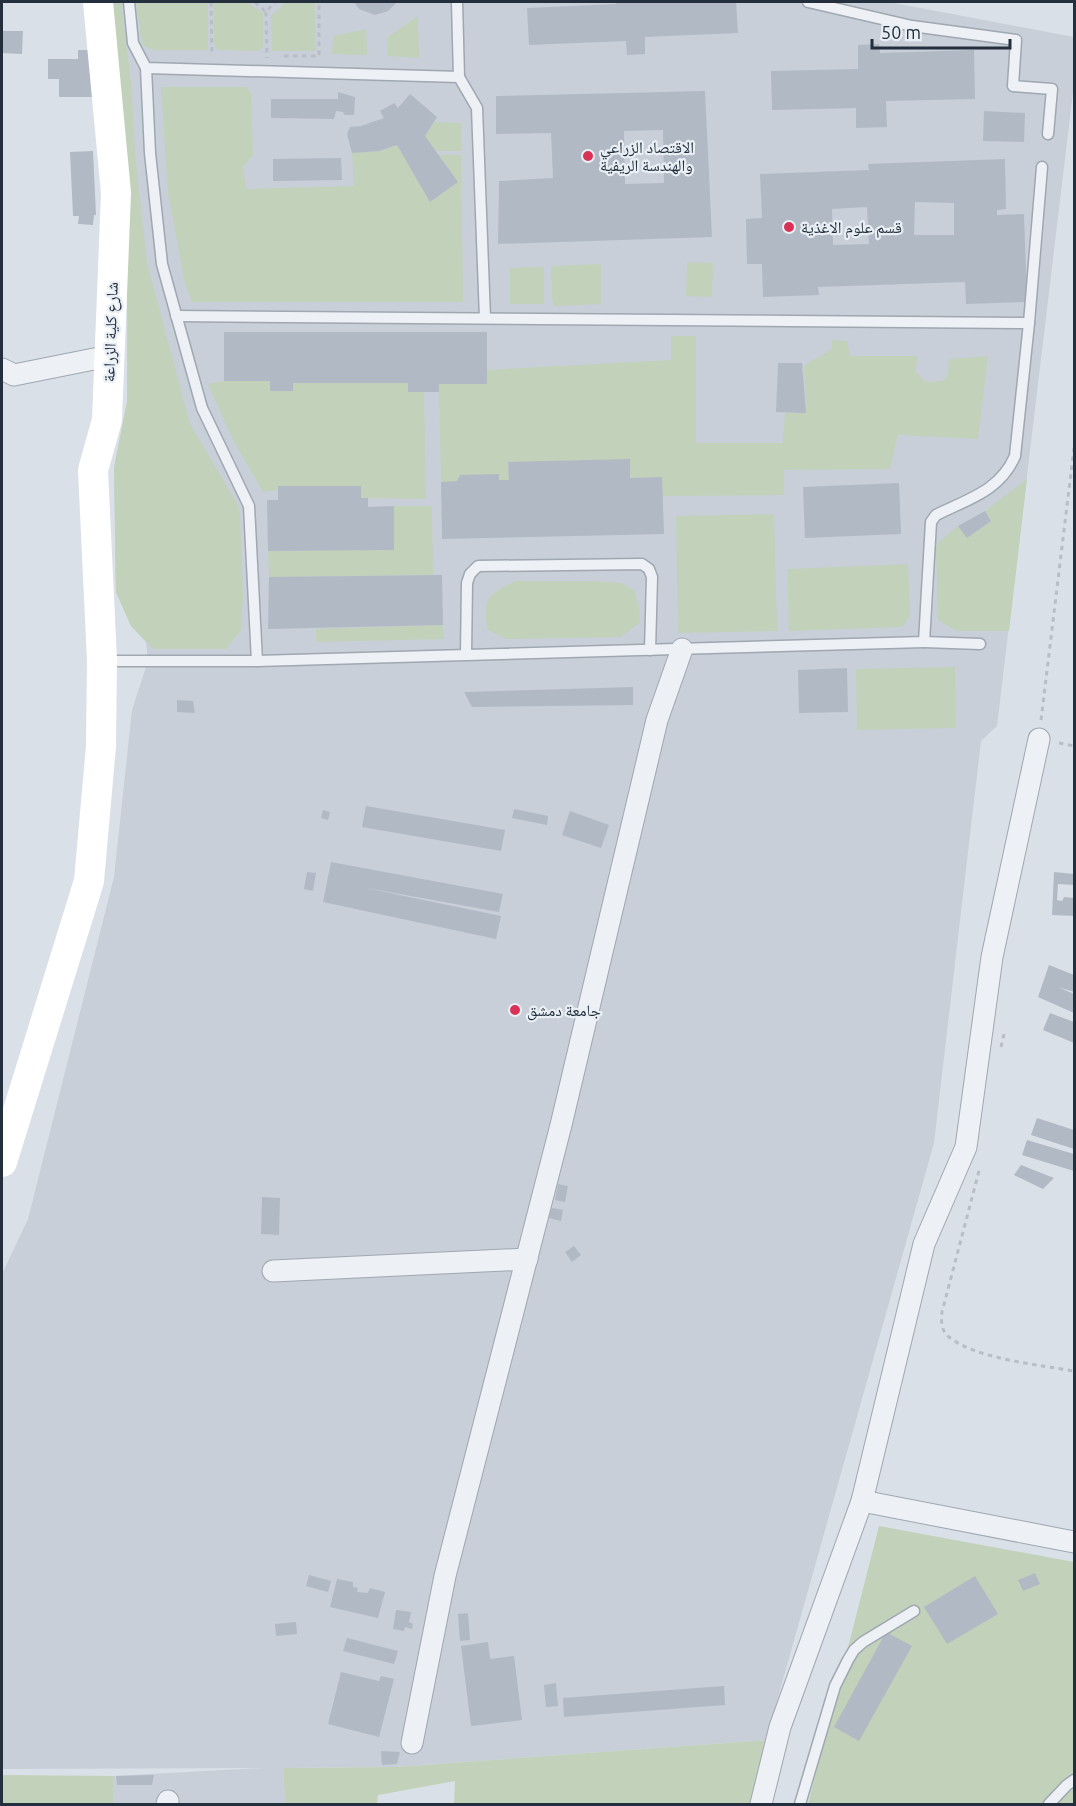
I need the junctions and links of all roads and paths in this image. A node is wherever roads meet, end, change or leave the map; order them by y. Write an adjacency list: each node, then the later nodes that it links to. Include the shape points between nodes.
1 (98, 2): 18 (street, شارع كلية الزراعة, via 116,193)
2 (129, 2): 11 (lane, via 133,44)
3 (211, 2): 10 (path, via 211,56)
4 (255, 2): 9 (path)
5 (275, 2): 9 (path)
6 (319, 2): 9 (path, via 319,56 267,56)
7 (457, 2): 12 (lane)
8 (807, 2): 13 (lane, via 912,26 1016,40 1013,86 1052,89)
9 (266, 12)
10 (222, 56)
11 (146, 68): 12 (lane); 15 (lane, via 162,264)
12 (459, 77): 16 (lane, via 477,108)
13 (1048, 134)
14 (1042, 167): 17 (lane)
15 (176, 316): 16 (lane); 27 (lane, via 202,408 249,506)
16 (484, 318): 17 (lane)
17 (1029, 323): 21 (lane, via 1015,456 1008,471 994,486 936,515 931,522)
18 (110, 356): 19 (street, via 14,375); 26 (street, شارع كلية الزراعة, via 107,420 93,470)
19 (2, 369)
20 (1074, 448): 28 (path)
21 (924, 642): 22 (lane); 23 (lane)
22 (980, 644)
23 (682, 649): 24 (lane); 34 (street, via 657,720)
24 (650, 650): 25 (lane); 25 (lane, via 652,577 642,564 478,566 467,583)
25 (466, 654): 27 (lane)
26 (102, 661): 27 (lane); 32 (street, شارع كلية الزراعة, via 101,746 89,881)
27 (257, 661)
28 (1039, 739): 29 (path); 37 (street, via 992,957 966,1147 924,1244)
29 (1074, 746)
30 (1004, 1034): 31 (path)
31 (1000, 1058)
32 (2, 1162)
33 (981, 1162): 36 (path, via 940,1323 948,1336 977,1352)
34 (527, 1259): 35 (street); 40 (street, via 445,1576)
35 (273, 1271)
36 (1074, 1371)
37 (862, 1501): 38 (street); 42 (street, via 780,1727)
38 (1074, 1542)
39 (914, 1611): 43 (lane, via 863,1642 848,1660 835,1686)
40 (412, 1743)
41 (1074, 1780): 44 (lane)
42 (761, 1804)
43 (800, 1804)
44 (1049, 1804)

